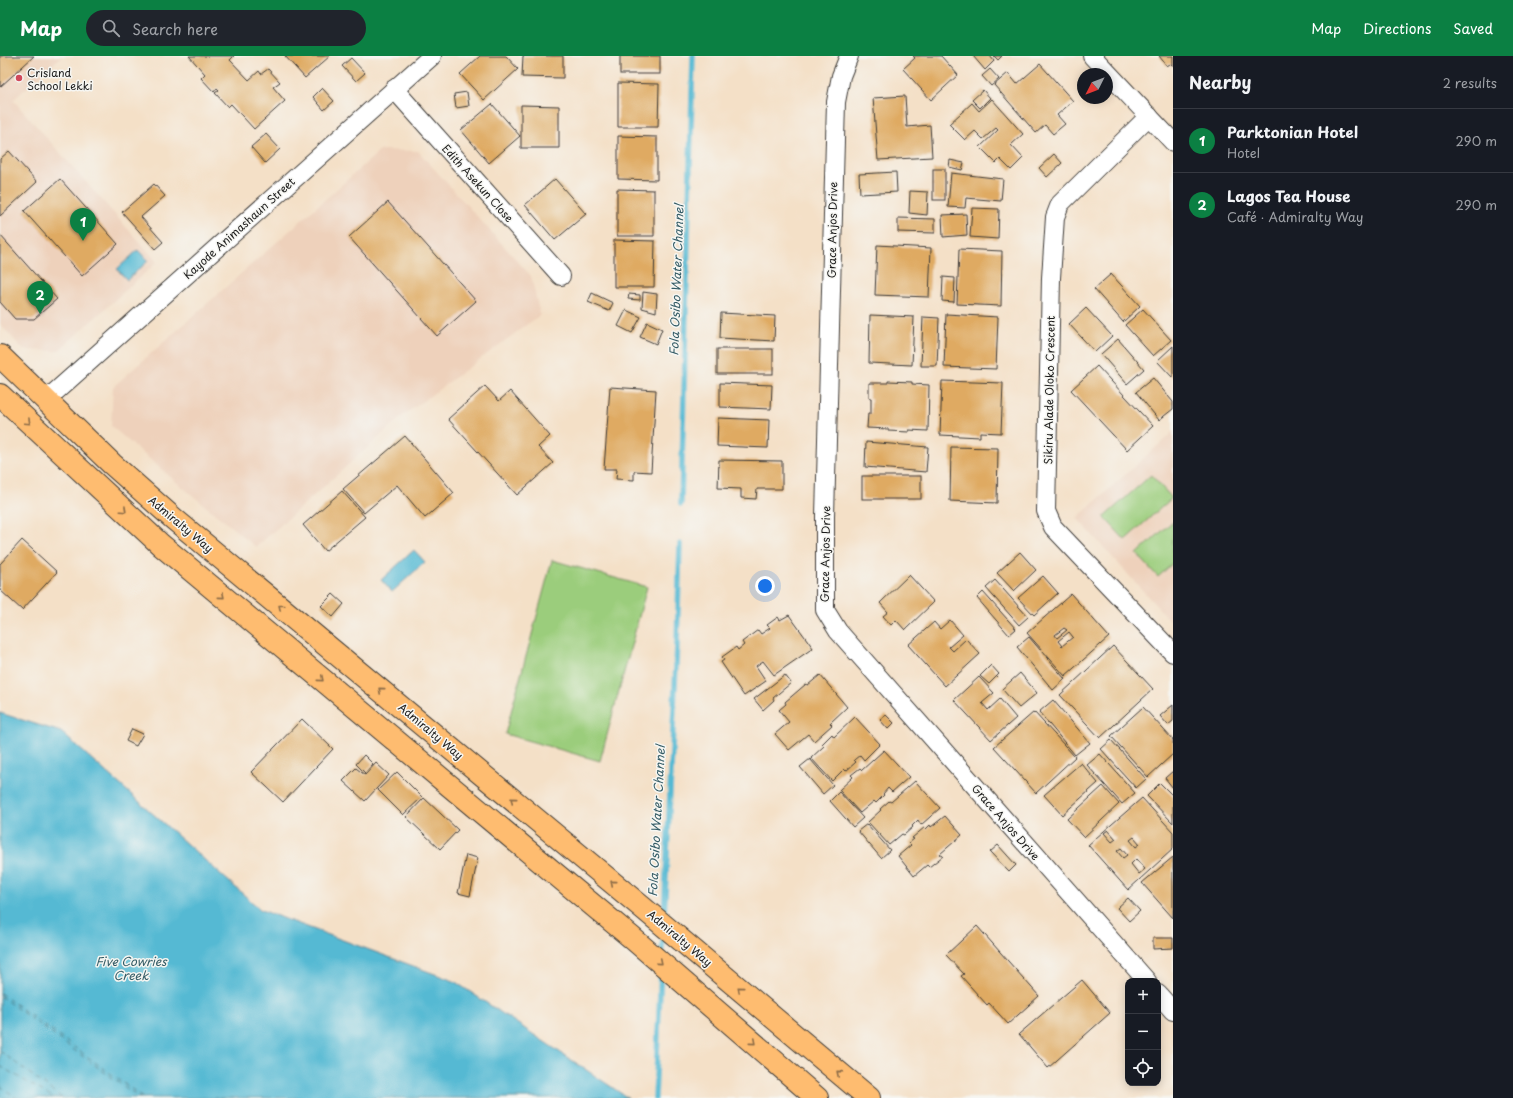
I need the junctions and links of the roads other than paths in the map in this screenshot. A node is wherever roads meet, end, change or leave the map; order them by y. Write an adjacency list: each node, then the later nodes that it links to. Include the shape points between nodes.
1 (432, 56): 4 (street, Kayode Animashaun Street)
2 (850, 56): 12 (street, Grace Anjos Drive, via 840,76 836,102 825,610 838,631)
3 (1092, 56): 5 (street)
4 (394, 89): 7 (street, Edith Asekun Close); 10 (street, Kayode Animashaun Street)
5 (1149, 116): 6 (street); 11 (street, Sikiru Alade Oloko Crescent, via 1060,204 1055,217 1051,278 1046,511 1053,526)
6 (1173, 142)
7 (561, 276)
8 (0, 356): 10 (main road, Admiralty Way)
9 (0, 395): 13 (main road, one-way to 13, via 161,545 631,937)
10 (45, 401): 14 (main road, Admiralty Way, one-way to 10, via 174,519)
11 (1173, 653)
12 (1144, 978)
13 (817, 1098)
14 (869, 1098)

